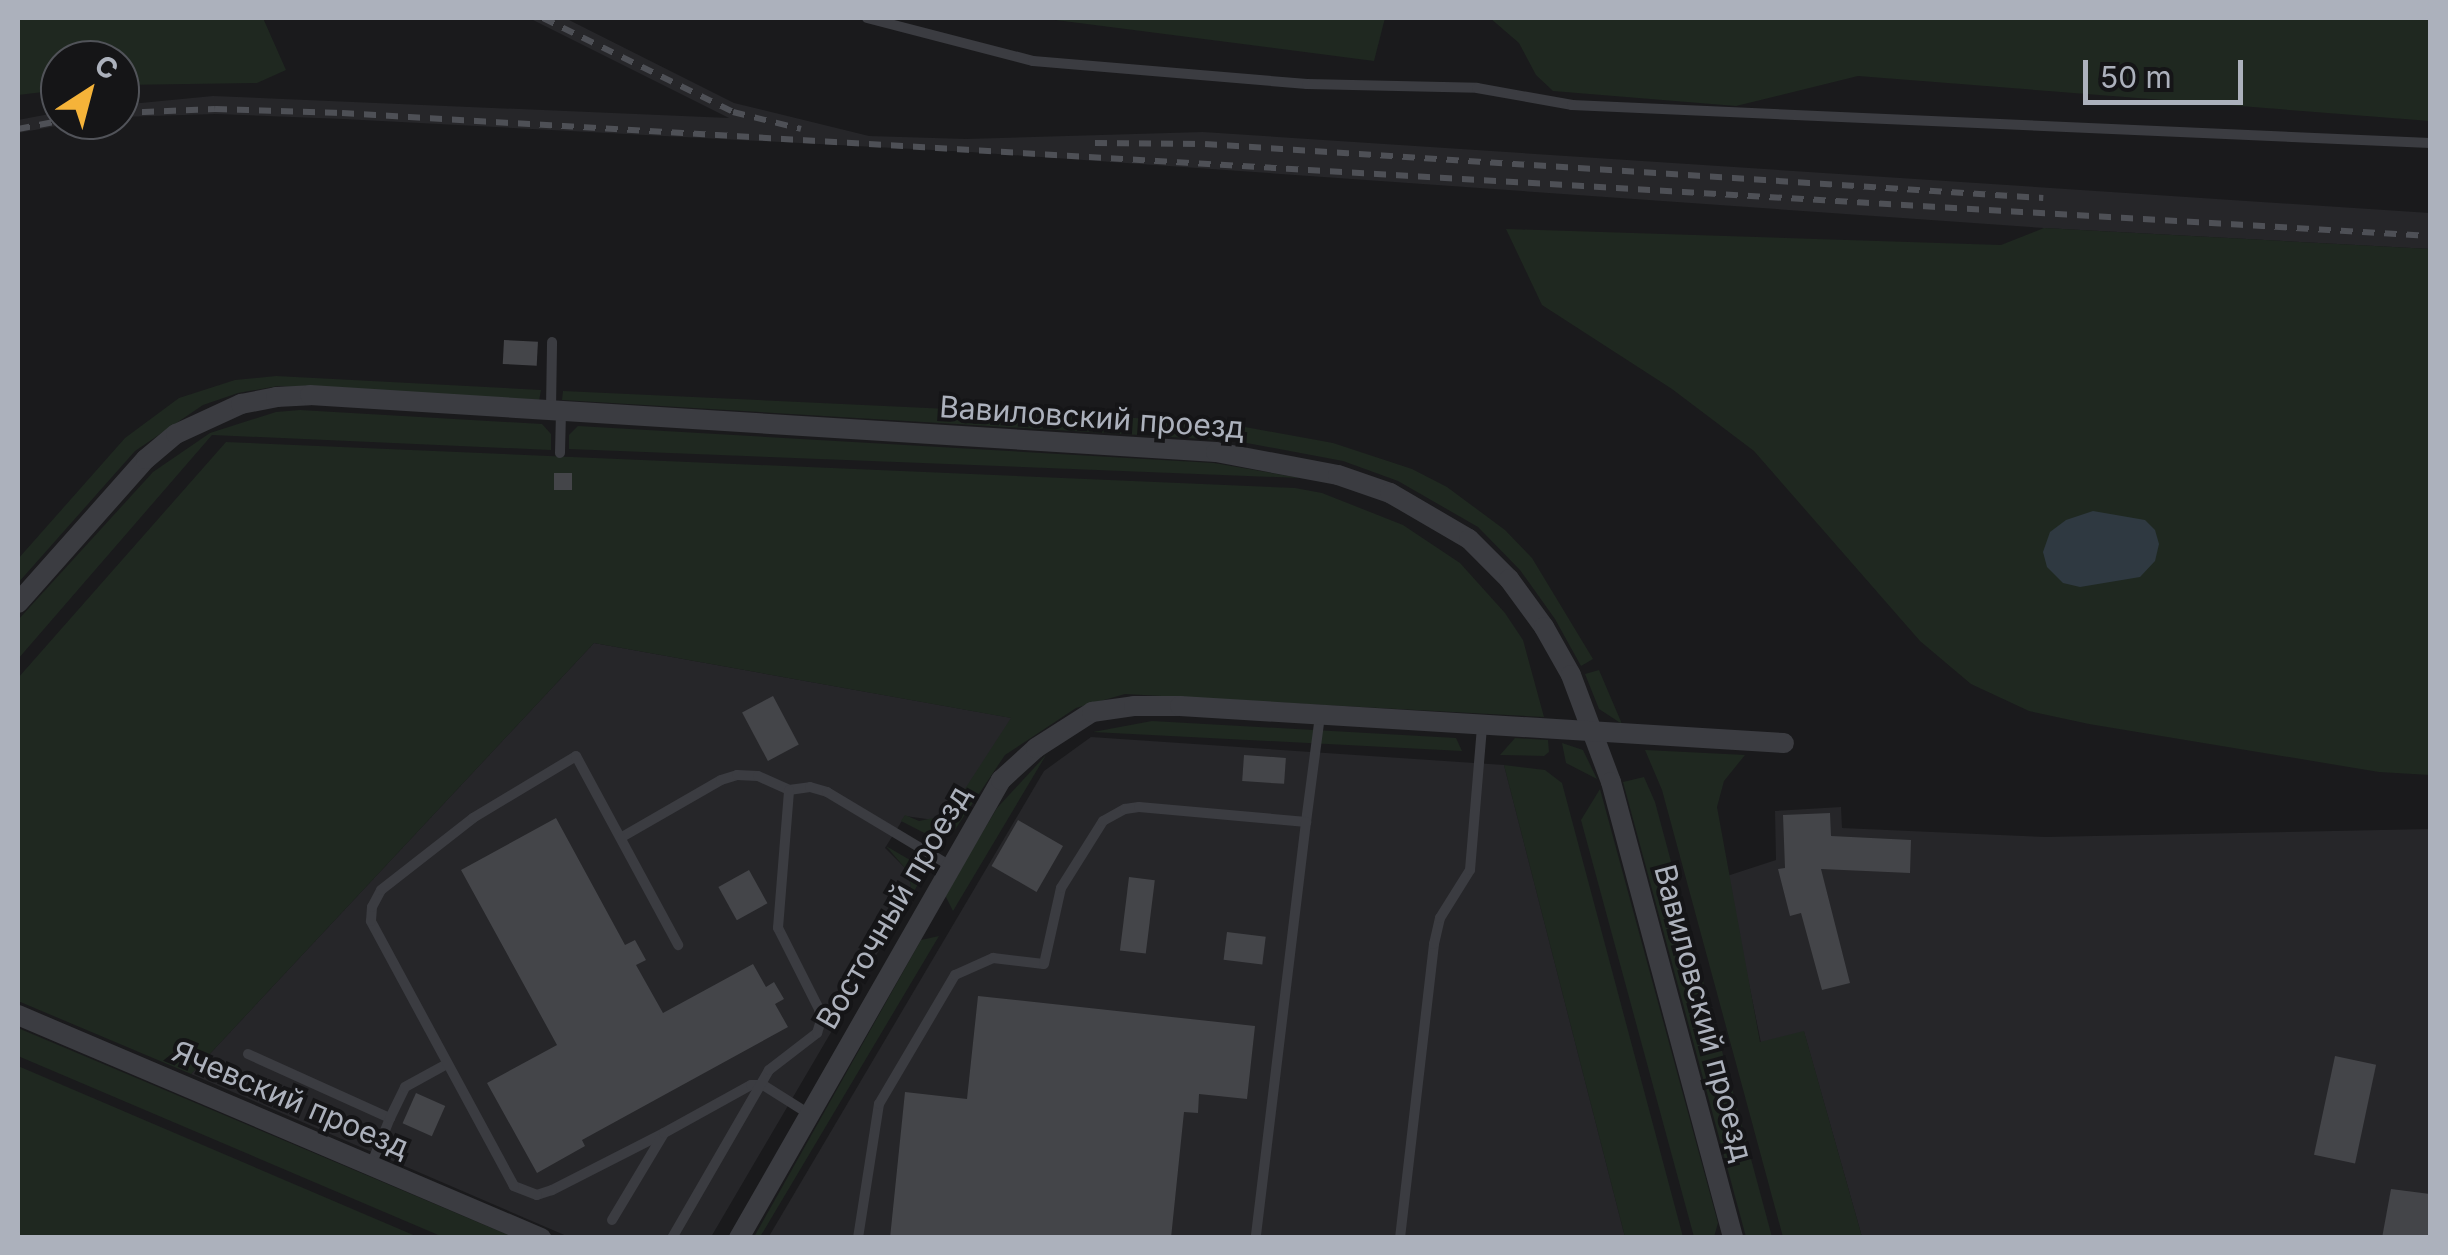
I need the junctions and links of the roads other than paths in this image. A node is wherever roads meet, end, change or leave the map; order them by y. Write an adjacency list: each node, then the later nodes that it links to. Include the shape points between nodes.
1 (867, 18): 2 (lane, via 1034,61 1307,84 1477,88 1572,105)
2 (2430, 142)
3 (552, 342): 4 (lane)
4 (556, 411): 5 (lane); 6 (street, Вавиловский проезд, via 310,395 241,404 176,434 146,460); 9 (street, Вавиловский проезд, via 1216,452 1338,475 1430,514 1469,539 1509,579 1544,627)
5 (560, 453)
6 (18, 603)
7 (1320, 716): 8 (street, Восточный проезд); 12 (lane); 14 (street, Восточный проезд, via 1180,706 1092,712 1001,780)
8 (1482, 727): 9 (street, Восточный проезд); 30 (lane, via 1470,870 1440,918 1434,944)
9 (1597, 735): 10 (street, Восточный проезд); 31 (street, Вавиловский проезд)
10 (1784, 743)
11 (789, 790): 13 (lane, via 737,775); 14 (lane, via 827,792); 19 (lane, via 778,928 821,1021 817,1033 769,1070)
12 (1306, 822): 28 (lane, via 1139,808 1102,821 1062,888 1044,964 992,958 954,975 879,1104); 29 (lane)
13 (622, 837): 15 (lane); 18 (lane, via 576,756 473,818 381,890 371,920)
14 (949, 865): 20 (street, Восточный проезд)
15 (678, 945)
16 (18, 1015): 23 (street, Ячевский проезд)
17 (248, 1054): 21 (lane)
18 (445, 1065): 21 (lane, via 405,1087); 22 (lane, via 506,1176 523,1192 552,1190)
19 (763, 1085): 20 (lane); 22 (lane, via 751,1085); 26 (lane)
20 (809, 1114): 27 (street, Восточный проезд)
21 (390, 1118): 23 (lane)
22 (664, 1133): 24 (lane)
23 (371, 1165): 25 (street, Ячевский проезд)
24 (612, 1220)
25 (541, 1238)
26 (672, 1238)
27 (739, 1238)
28 (858, 1238)
29 (1256, 1238)
30 (1400, 1238)
31 (1733, 1238)

